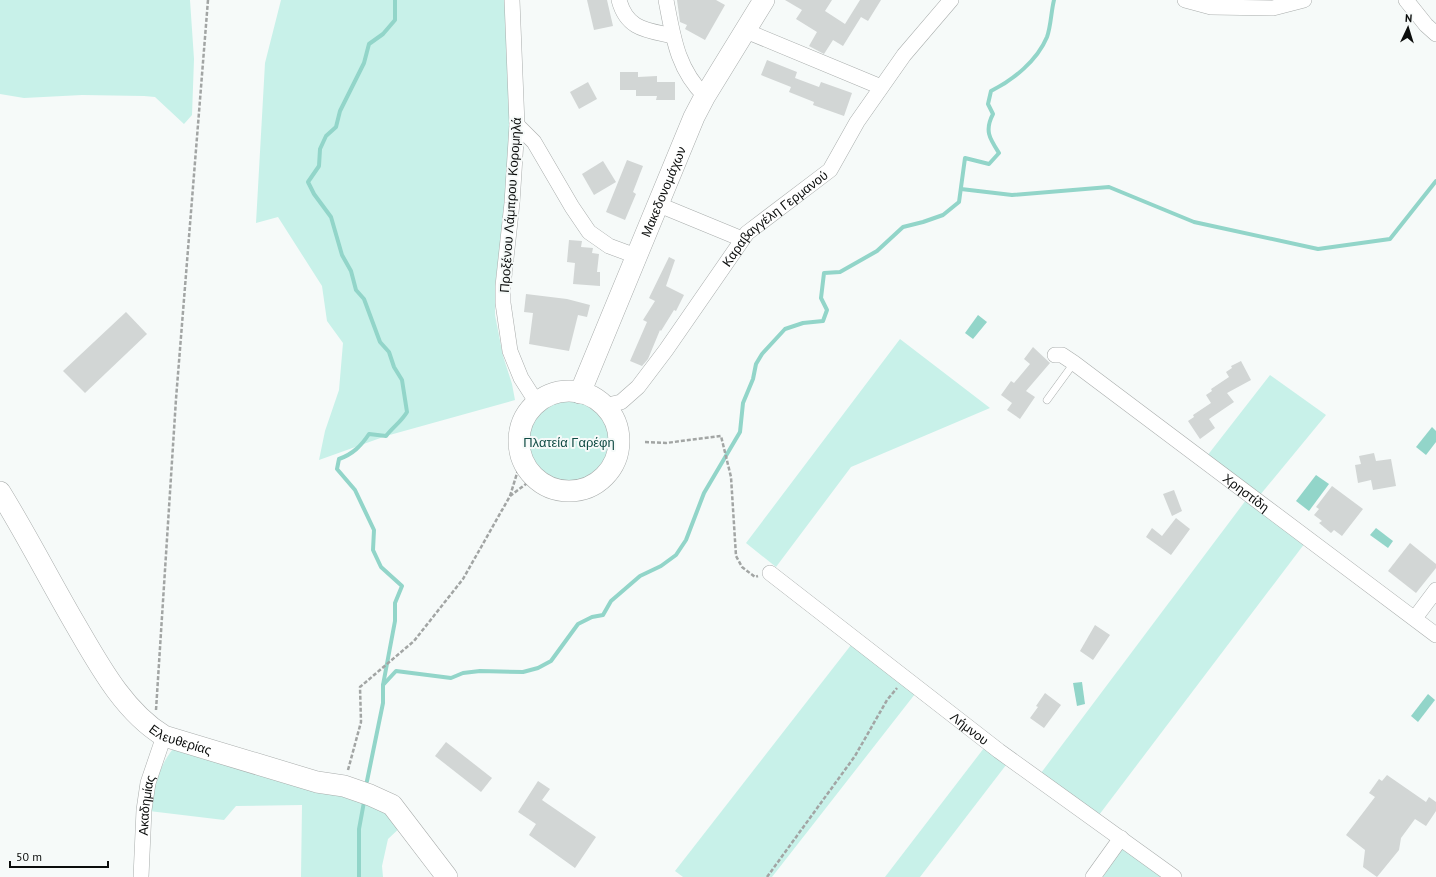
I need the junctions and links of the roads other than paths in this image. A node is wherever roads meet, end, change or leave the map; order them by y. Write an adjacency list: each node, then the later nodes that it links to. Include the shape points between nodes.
1 (512, 0): 14 (street, Προξένου Λάμπρου Κορομηλά)
2 (619, 0): 11 (street, via 625,16 632,24)
3 (666, 0): 11 (street)
4 (764, 0): 9 (street, Μακεδονομάχων)
5 (951, 0): 12 (street, Καραβαγγέλη Γερμανού, via 904,55)
6 (1185, 0): 7 (street, via 1211,7 1273,8)
7 (1304, 0)
8 (1406, 0): 10 (street)
9 (746, 31): 12 (street); 13 (street, Μακεδονομάχων)
10 (1436, 34)
11 (673, 36): 13 (street, via 687,74 694,86)
12 (881, 88): 16 (street, Καραβαγγέλη Γερμανού, via 857,122 830,170 752,228)
13 (705, 96): 15 (street, Μακεδονομάχων)
14 (517, 124): 17 (street, via 534,142 589,232 609,246); 22 (street, Προξένου Λάμπρου Κορομηλά, via 503,286 504,310 507,338 514,363)
15 (657, 204): 16 (street); 17 (street, Μακεδονομάχων)
16 (742, 239): 23 (street, Καραβαγγέλη Γερμανού, via 638,387 620,402)
17 (636, 256): 20 (street, Μακεδονομάχων)
18 (1055, 355): 19 (street, Χρηστίδη, via 1062,355)
19 (1074, 363): 21 (lane); 27 (street, Χρηστίδη)
20 (580, 393): 22 (street, via 558,393); 23 (street)
21 (1047, 400)
22 (537, 403): 23 (street, via 526,416 520,432 519,449 522,457 534,478 555,489 573,491 590,486 609,472 615,462 619,438 614,421)
23 (604, 406)
24 (0, 492): 29 (street, Ελευθερίας, via 98,663 134,712)
25 (770, 573): 30 (street, Λήμνου, via 999,751)
26 (1436, 590): 27 (street)
27 (1414, 618): 28 (street, Χρηστίδη)
28 (1436, 635)
29 (159, 733): 31 (street, Ακαδημίας, via 144,810); 32 (street, Ελευθερίας, via 317,782 344,786 392,805)
30 (1121, 838): 33 (street); 34 (street, Λήμνου)
31 (141, 877)
32 (447, 877)
33 (1093, 877)
34 (1174, 877)

